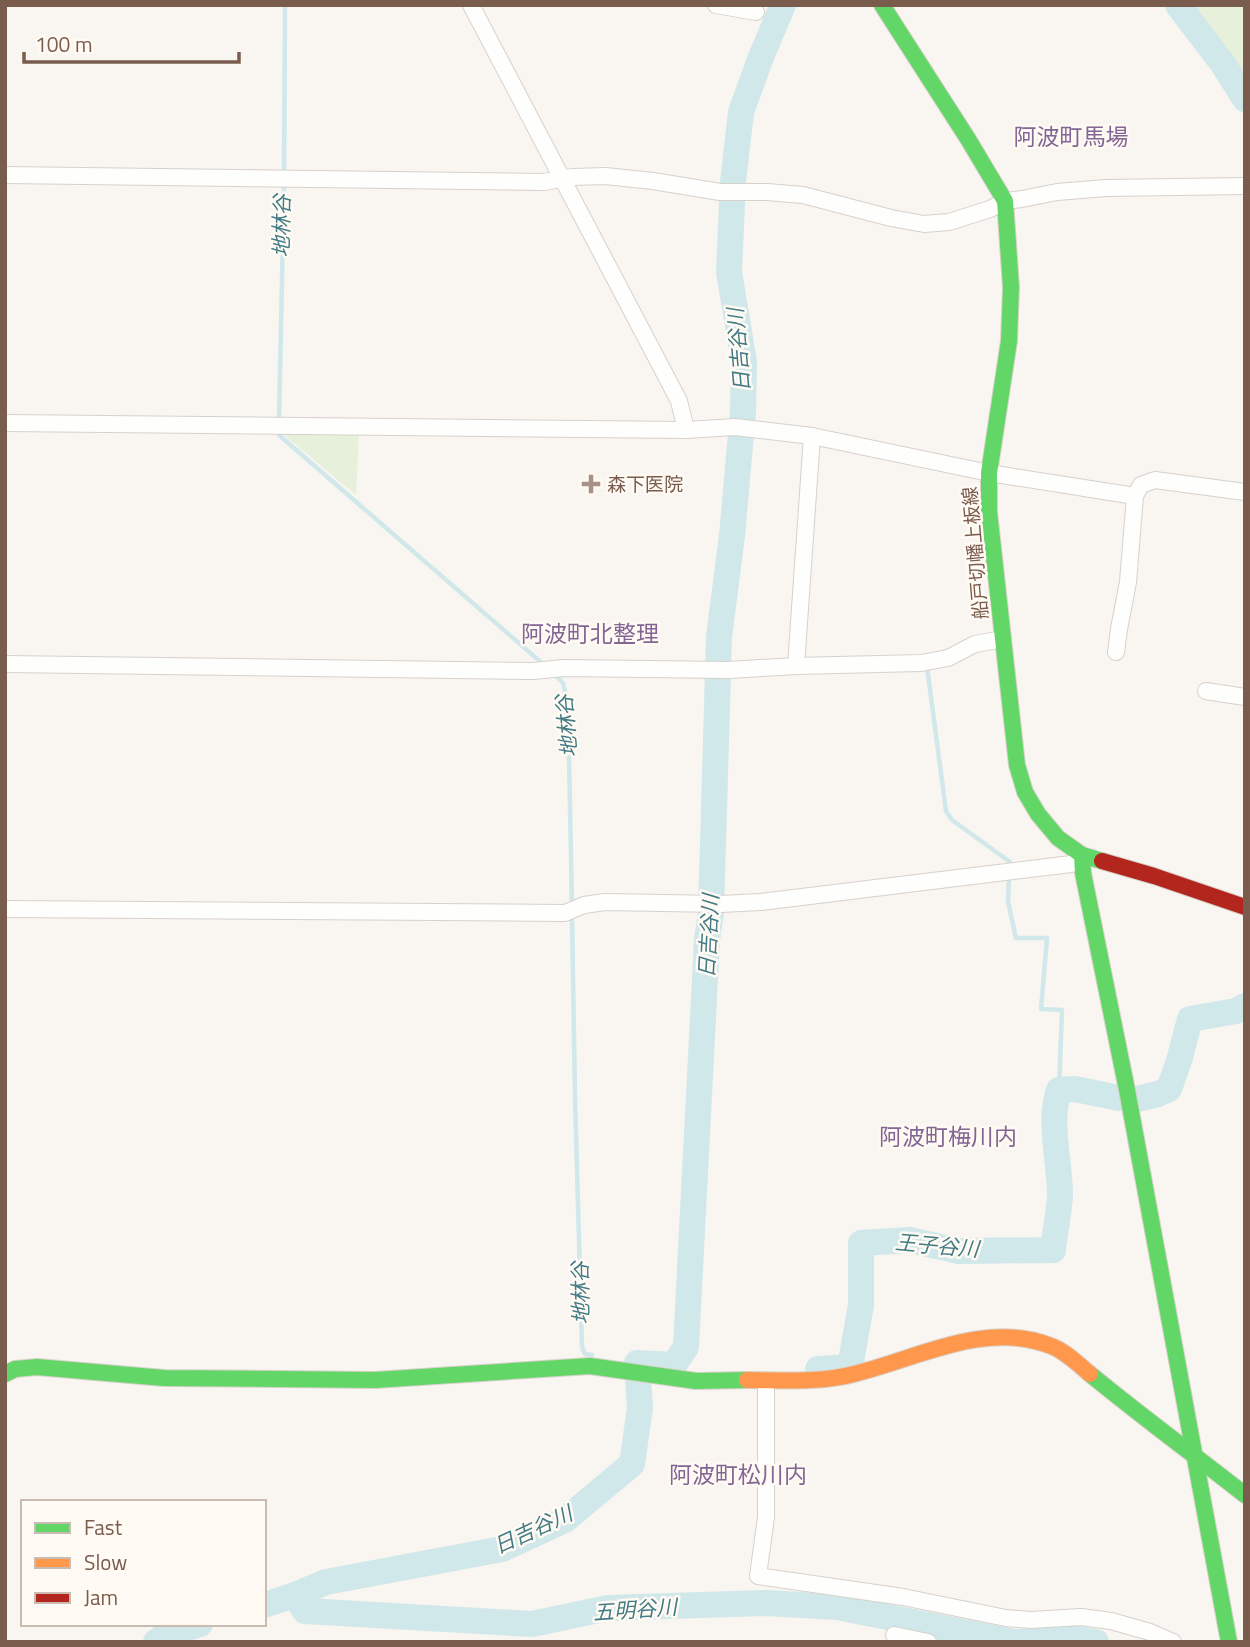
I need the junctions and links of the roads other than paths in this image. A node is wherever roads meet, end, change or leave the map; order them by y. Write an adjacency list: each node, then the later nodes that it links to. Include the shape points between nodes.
1 (471, 5): 6 (street)
2 (716, 5): 4 (street)
3 (882, 5): 8 (street, 船戸切幡上板線)
4 (757, 12)
5 (5, 175): 6 (street)
6 (563, 179): 8 (street, via 605,176 720,192 803,195 923,224 949,222); 10 (street, via 679,401)
7 (1245, 186): 8 (street, via 1057,191)
8 (1005, 201): 12 (street, 船戸切幡上板線, via 1011,287 1009,341)
9 (5, 423): 10 (street)
10 (686, 430): 11 (street, via 742,427)
11 (812, 436): 12 (street); 18 (street)
12 (989, 473): 14 (street); 15 (street, 船戸切幡上板線)
13 (1245, 492): 14 (street, via 1155,480 1141,485)
14 (1135, 496): 16 (street)
15 (1003, 639): 18 (street, via 921,663); 21 (street, 船戸切幡上板線, via 1017,765 1025,792 1058,838)
16 (1116, 652)
17 (5, 664): 18 (street, via 720,670)
18 (796, 666)
19 (1206, 691): 20 (street)
20 (1245, 698)
21 (1082, 855): 22 (street, 船戸切幡上板線); 23 (street, via 1071,864 761,902 606,902 565,913); 26 (street)
22 (1245, 907)
23 (5, 909)
24 (5, 1374): 25 (street, via 37,1367 164,1378 375,1380 590,1366 679,1380)
25 (766, 1380): 26 (street, via 852,1375 959,1342 1023,1339 1052,1346 1073,1360); 30 (street, via 766,1517 758,1576 903,1597 1006,1618 1111,1621)
26 (1193, 1454): 27 (street); 31 (street)
27 (1243, 1491)
28 (894, 1635): 29 (street)
29 (928, 1642)
30 (1173, 1642)
31 (1229, 1642)

